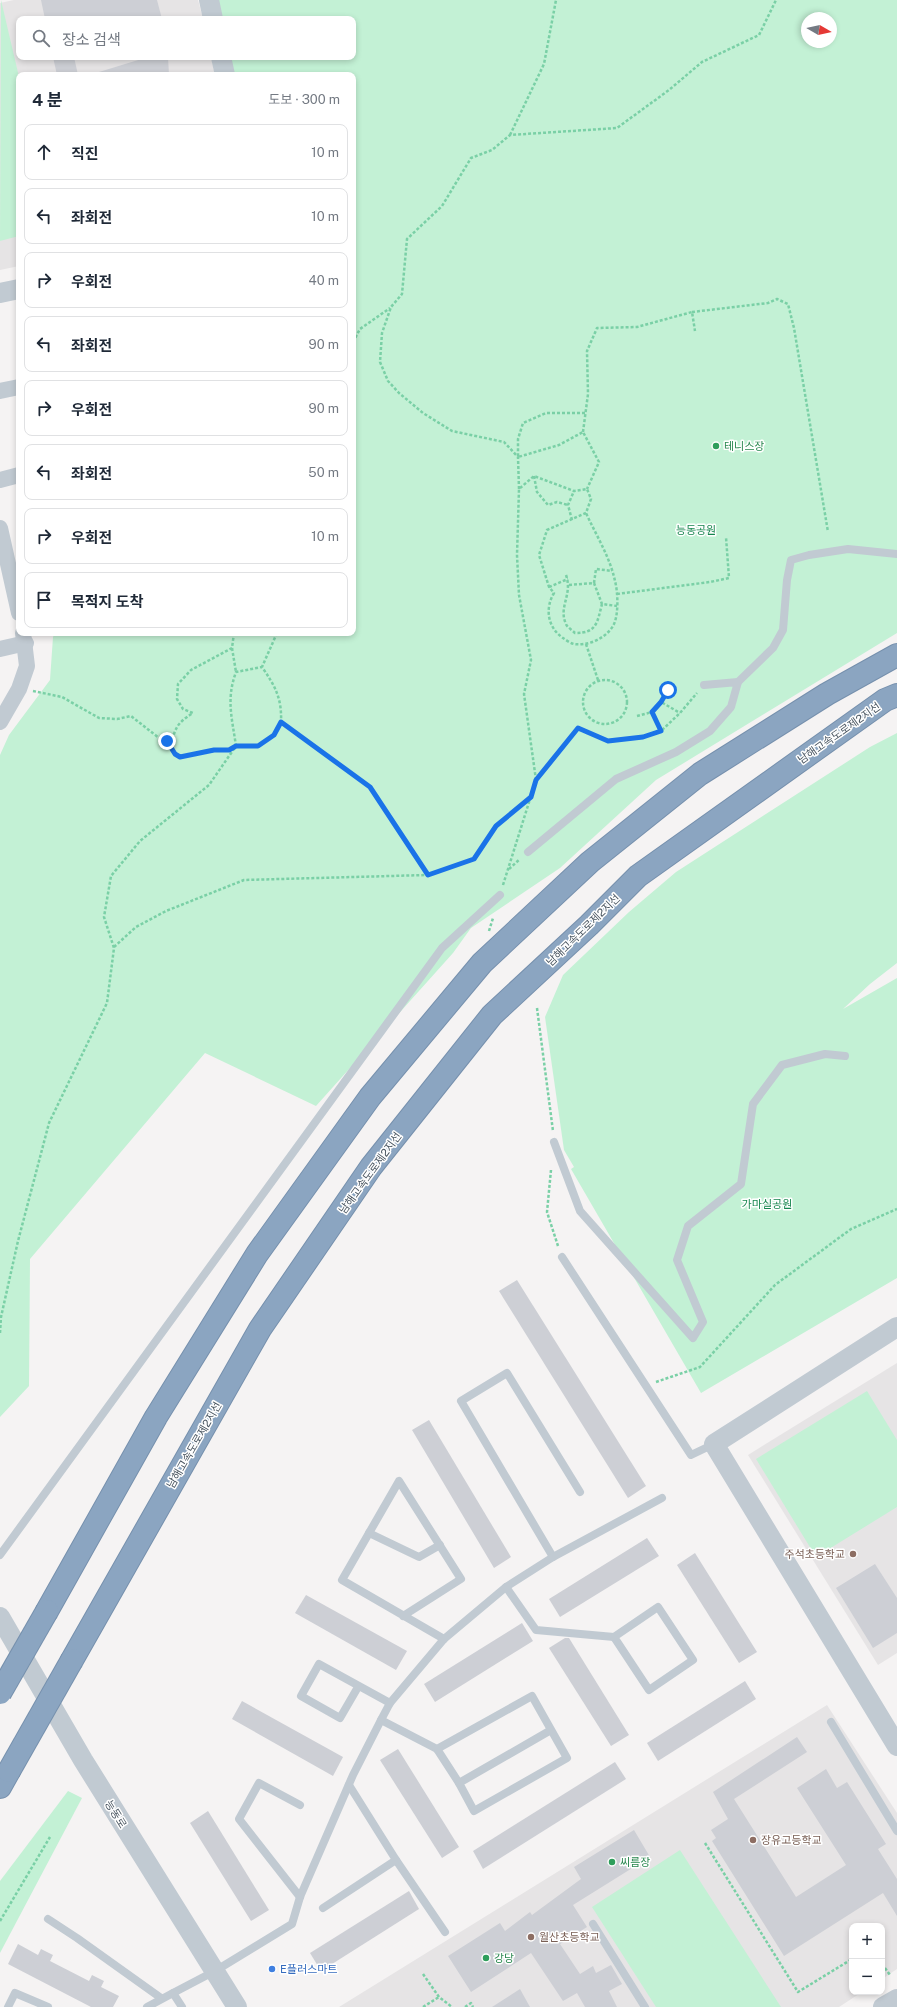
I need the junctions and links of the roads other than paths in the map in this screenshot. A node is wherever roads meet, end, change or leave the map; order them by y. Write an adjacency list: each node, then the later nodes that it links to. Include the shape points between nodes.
1 (209, 0): 2 (street)
2 (212, 16)
3 (222, 60): 4 (street)
4 (224, 72)
5 (16, 290): 6 (street)
6 (0, 293)
7 (16, 388): 8 (street)
8 (0, 391)
9 (16, 476): 10 (street)
10 (0, 480)
11 (0, 528): 13 (street)
12 (897, 554): 18 (lane, via 848,549 791,560 783,630 773,648)
13 (4, 562): 14 (street)
14 (16, 603)
15 (25, 638): 16 (street); 21 (street, via 27,666 19,689)
16 (0, 649)
17 (897, 655): 41 (highway, bridge, via 828,694 700,774 590,862 482,963 370,1097 257,1254 156,1418)
18 (738, 682): 19 (lane); 22 (lane, via 731,707 710,731 676,752 616,779)
19 (704, 685)
20 (897, 695): 48 (highway, 남해고속도로제2지선, bridge, via 885,700 638,876 492,1015 371,1167 260,1329)
21 (0, 722)
22 (528, 852)
23 (500, 895): 33 (lane, via 442,948)
24 (845, 1056): 25 (lane, via 825,1054 782,1065 753,1104 741,1184 688,1226 677,1260 703,1322 693,1338 580,1211)
25 (554, 1142)
26 (562, 1256): 28 (lane, via 691,1455)
27 (897, 1327): 28 (street)
28 (714, 1444): 46 (street)
29 (580, 1492): 34 (lane, via 507,1373 461,1401)
30 (662, 1498): 34 (lane)
31 (369, 1533): 32 (lane, via 419,1557); 32 (lane, via 399,1481); 36 (lane, via 342,1580)
32 (440, 1545): 36 (lane, via 461,1579)
33 (0, 1554)
34 (553, 1557): 35 (lane)
35 (506, 1588): 38 (lane, via 536,1630); 39 (lane)
36 (403, 1616): 39 (lane)
37 (0, 1617): 59 (street, 능동로, via 83,1760)
38 (614, 1637): 38 (lane, via 649,1690 693,1660 658,1607)
39 (444, 1639): 42 (lane)
40 (358, 1686): 40 (lane, via 319,1664 301,1696 340,1718); 42 (lane)
41 (0, 1693)
42 (390, 1703): 43 (lane)
43 (381, 1720): 47 (lane); 50 (lane)
44 (831, 1722): 52 (lane)
45 (551, 1730): 47 (lane, via 532,1696); 49 (lane); 49 (lane, via 567,1758 474,1811)
46 (897, 1746)
47 (437, 1749): 49 (lane)
48 (5, 1779)
49 (459, 1783)
50 (349, 1785): 53 (lane); 54 (lane)
51 (300, 1805): 54 (lane, via 259,1783 239,1819)
52 (897, 1830)
53 (396, 1860): 55 (lane); 58 (lane)
54 (300, 1897): 59 (lane, via 292,1924)
55 (323, 1908)
56 (48, 1919): 61 (lane)
57 (593, 1924): 68 (lane)
58 (445, 1932)
59 (215, 1971): 60 (lane); 67 (street, 능동로)
60 (173, 1993): 61 (lane); 66 (lane)
61 (161, 1998): 65 (lane)
62 (897, 1999): 69 (street)
63 (8, 2007): 64 (lane, via 15,1993)
64 (48, 2007)
65 (147, 2007)
66 (182, 2007)
67 (238, 2007)
68 (645, 2007)
69 (884, 2007)

